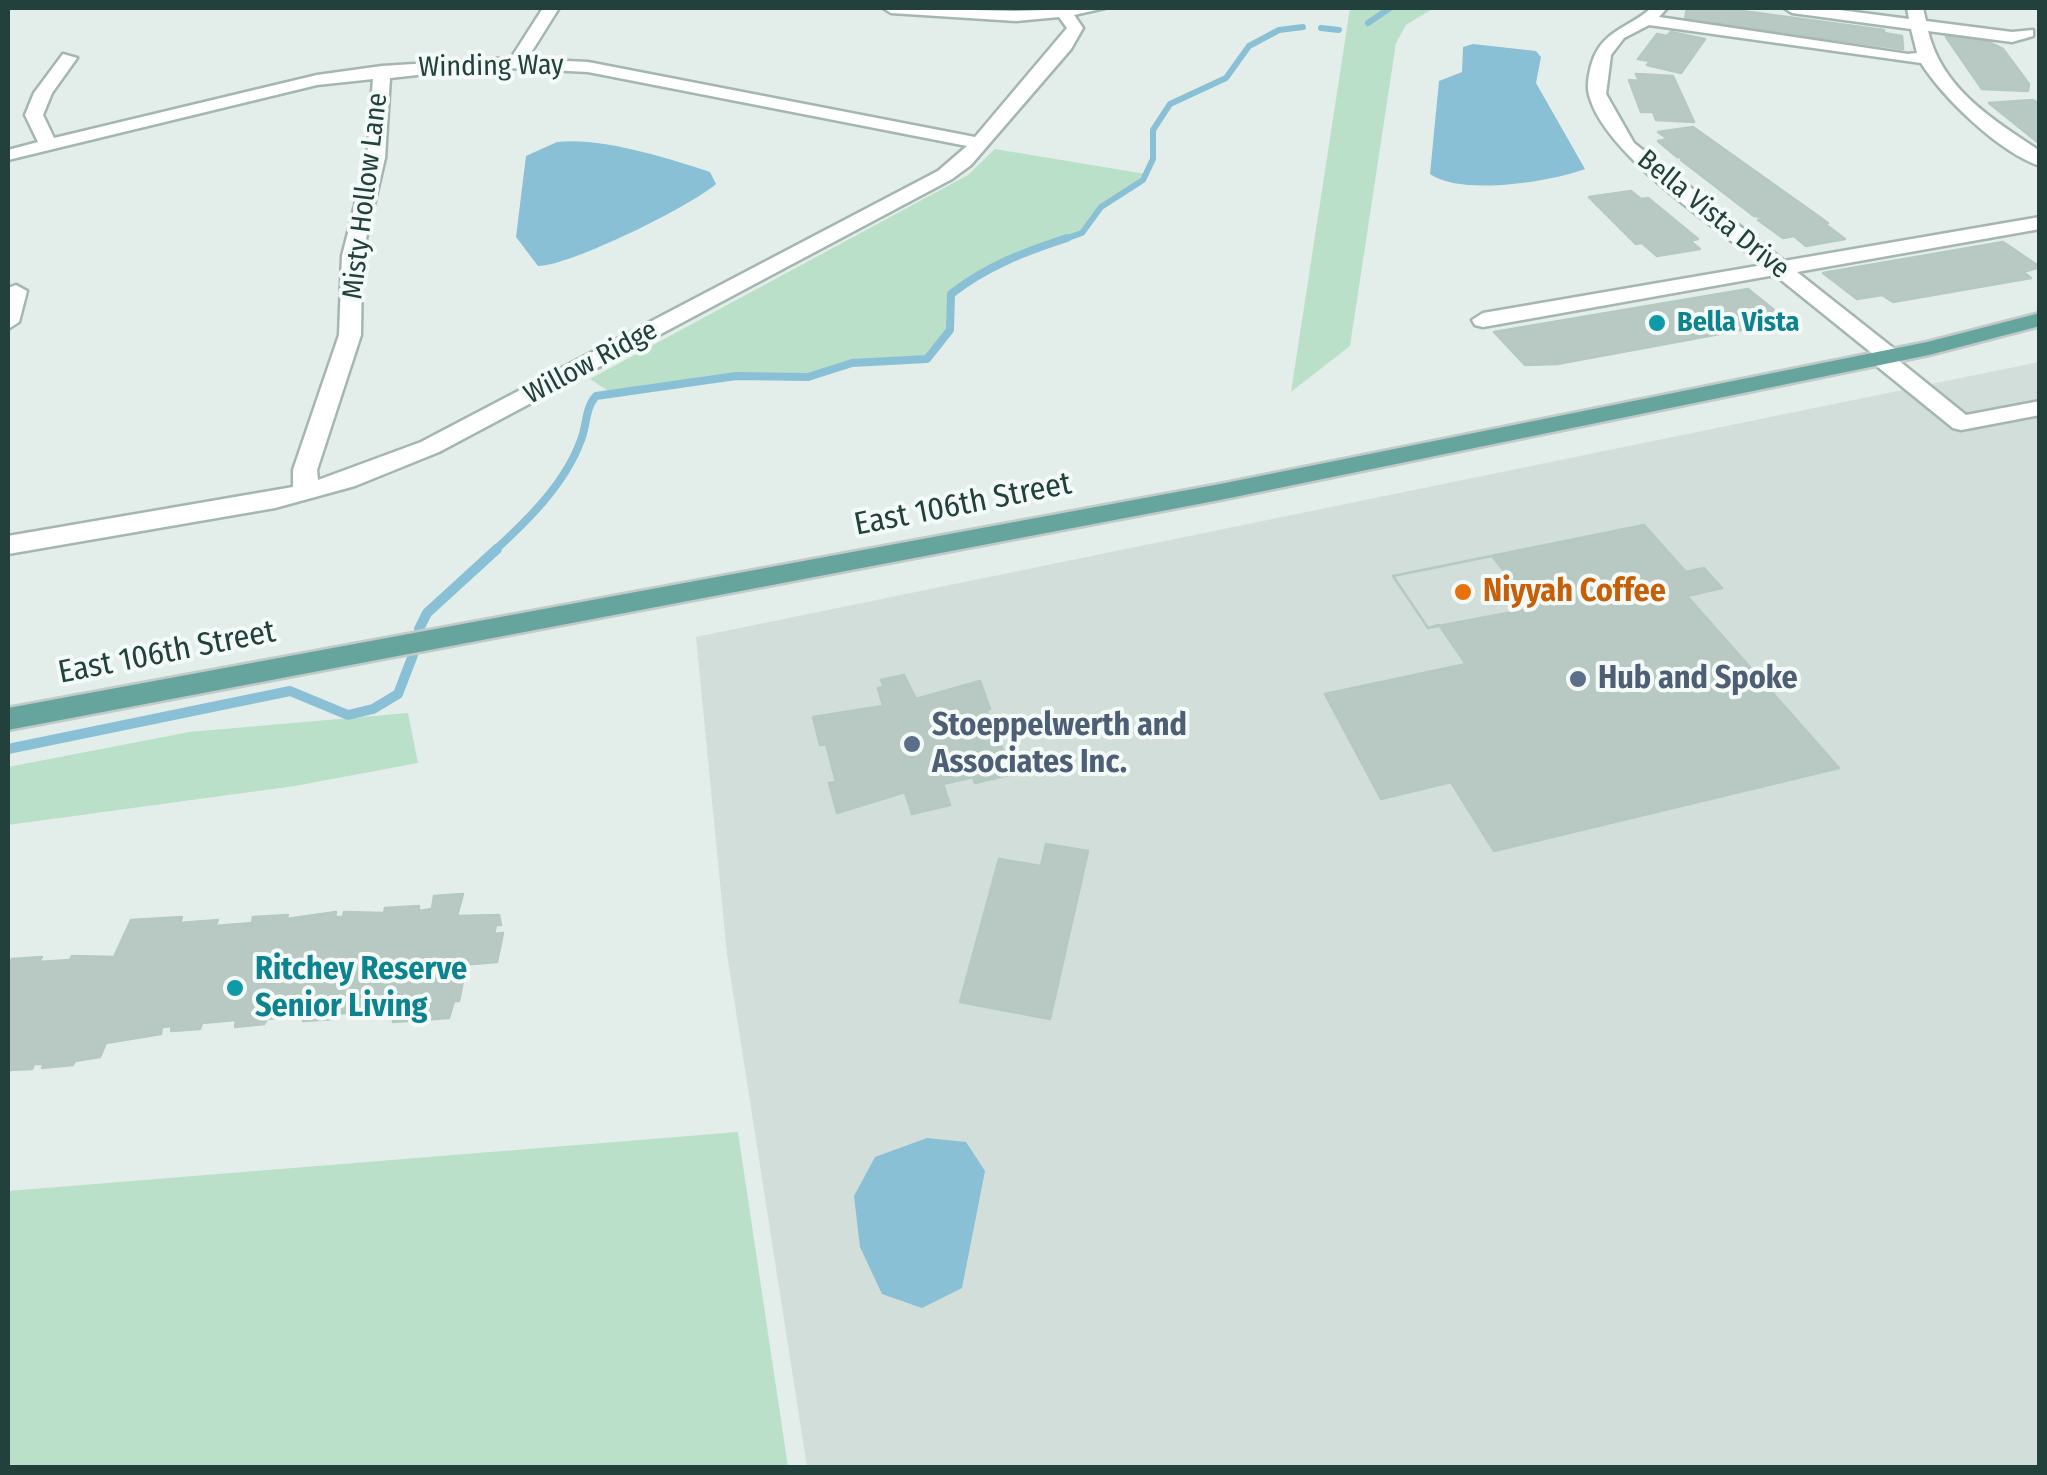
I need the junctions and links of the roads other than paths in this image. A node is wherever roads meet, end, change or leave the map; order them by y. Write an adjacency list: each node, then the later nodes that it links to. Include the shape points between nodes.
1 (551, 8): 13 (street)
2 (891, 8): 6 (street)
3 (1097, 8): 7 (street)
4 (1792, 8): 9 (street)
5 (1864, 8): 9 (street)
6 (930, 9): 7 (street, via 994,16)
7 (1064, 13): 15 (street, Willow Ridge, via 1075,28 1072,35)
8 (1653, 14): 12 (street); 20 (street, Bella Vista Drive, via 1618,35 1604,54 1597,94 1604,109 1627,146)
9 (1915, 15): 10 (street, via 2012,36); 12 (street)
10 (2033, 34)
11 (68, 58): 16 (street, via 34,115)
12 (1926, 58): 18 (street, via 1936,77 1976,115)
13 (517, 62): 14 (street, Winding Way); 15 (street, Winding Way, via 588,68)
14 (382, 72): 16 (street, Winding Way, via 281,87); 29 (street, Misty Hollow Lane, via 376,158 352,256 350,335 305,470)
15 (977, 143): 29 (street, Willow Ridge, via 945,175 448,438)
16 (48, 145): 17 (street, Winding Way)
17 (8, 155)
18 (2040, 160)
19 (2040, 223): 20 (street)
20 (1778, 267): 23 (street); 27 (street, Bella Vista Drive)
21 (16, 290): 24 (street)
22 (2040, 319): 26 (main road, East 106th Street)
23 (1482, 320)
24 (8, 322)
25 (2040, 340): 26 (main road, East 106th Street)
26 (1929, 348): 27 (main road, East 106th Street)
27 (1884, 357): 28 (street, Bella Vista Drive, via 1961,423); 31 (main road, East 106th Street, via 1220,492)
28 (2040, 408)
29 (306, 492): 30 (street, Willow Ridge)
30 (8, 545)
31 (8, 718)

